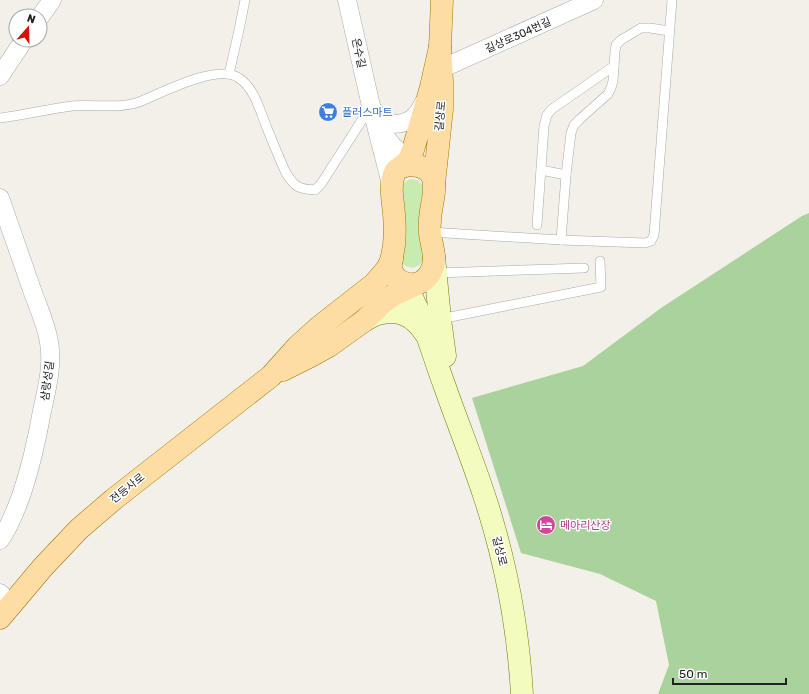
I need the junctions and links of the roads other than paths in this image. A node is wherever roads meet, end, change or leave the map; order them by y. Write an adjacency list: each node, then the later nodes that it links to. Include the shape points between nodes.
1 (245, 0): 9 (lane)
2 (347, 0): 12 (street, 온수길)
3 (442, 0): 11 (main road, 길상로)
4 (594, 0): 11 (street, 길상로304번길)
5 (672, 0): 6 (lane)
6 (669, 31): 8 (lane, via 641,28 621,40 616,45); 22 (lane, via 654,235 651,241 645,243)
7 (19, 48): 10 (street)
8 (614, 66): 15 (lane, via 552,108 546,115); 16 (lane, via 613,81 608,94 574,125)
9 (229, 74): 12 (lane, via 246,83 254,96 286,173 292,183 302,189 314,190 321,184); 13 (lane, via 211,74 137,102 122,105 72,106)
10 (0, 76)
11 (436, 78): 12 (street, via 417,115 402,124 380,120); 14 (main road, 길상로); 17 (main road, 길상로, via 442,82 442,109)
12 (371, 106): 14 (street, via 388,140); 18 (street)
13 (0, 118)
14 (411, 164): 17 (main road, via 427,170); 18 (main road, 길상로, via 396,171 392,179)
15 (541, 170): 16 (lane); 20 (lane)
16 (566, 175): 22 (lane)
17 (434, 184): 21 (main road, 길상로)
18 (392, 188): 23 (main road, 길상로)
19 (0, 198): 33 (street, 삼랑성길, via 46,326 51,362 27,478 7,531)
20 (537, 225)
21 (430, 232): 22 (lane); 25 (main road, 길상로)
22 (561, 240)
23 (392, 259): 27 (main road, via 392,273); 31 (main road, 전등사로, via 374,284 320,326)
24 (600, 261): 28 (lane, via 601,287)
25 (435, 265): 26 (lane); 27 (main road, 전등사로, via 424,280); 28 (street, 길상로)
26 (584, 268)
27 (408, 285): 29 (main road, 전등사로, via 383,302); 30 (street, 길상로)
28 (440, 320): 32 (street, 길상로)
29 (364, 321): 30 (street, via 386,312 406,315 419,324); 31 (main road, 전등사로, via 329,346)
30 (428, 338): 32 (street, 길상로)
31 (271, 376): 34 (main road, 전등사로, via 114,499)
32 (454, 414): 35 (street, 길상로, via 485,498 503,561 516,631)
33 (0, 540)
34 (4, 605)
35 (522, 694)

